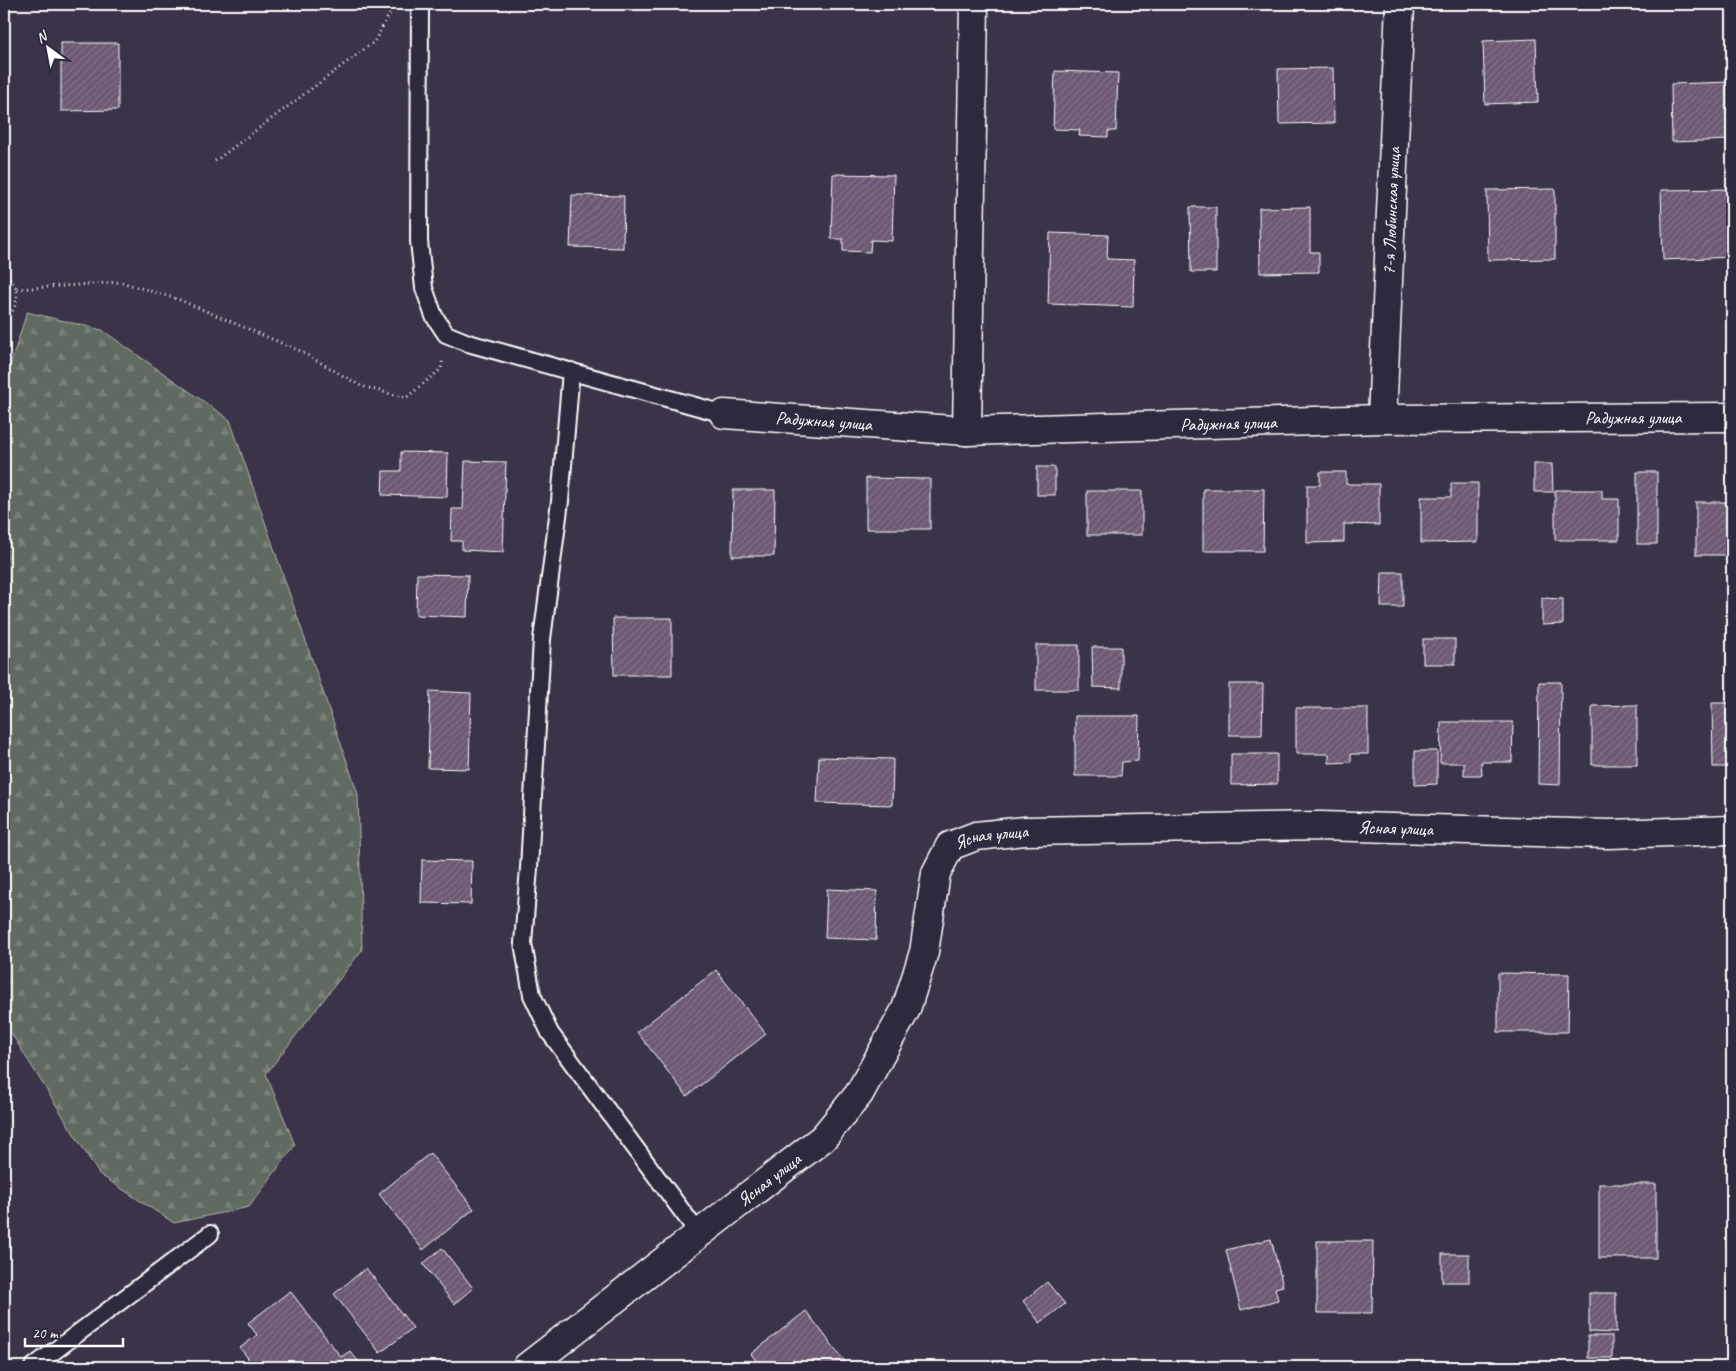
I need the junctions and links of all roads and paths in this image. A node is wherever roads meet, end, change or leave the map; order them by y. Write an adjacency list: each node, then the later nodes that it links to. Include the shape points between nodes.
1 (396, 4): 5 (path, via 374,42)
2 (420, 4): 9 (lane, via 419,241 424,288 434,316)
3 (974, 4): 14 (street)
4 (1400, 4): 13 (street, 7-я Любинская улица)
5 (215, 161)
6 (4, 270): 7 (path)
7 (17, 289): 8 (path, via 16,304); 9 (path, via 121,282 180,300 300,351 361,386 406,398 441,369)
8 (4, 326)
9 (446, 334): 10 (lane)
10 (571, 371): 11 (lane); 17 (lane, via 560,501 542,639 522,943 532,996 550,1033)
11 (724, 414): 14 (street, Радужная улица)
12 (1732, 417): 13 (street, Радужная улица)
13 (1382, 419): 14 (street, Радужная улица)
14 (967, 431)
15 (1732, 830): 17 (street, Ясная улица, via 1609,834 1320,826 1025,831 976,836 950,846 936,873 924,952 906,1009 859,1094 823,1138)
16 (210, 1234): 18 (lane)
17 (699, 1234): 19 (street, Ясная улица)
18 (33, 1367)
19 (527, 1367)

